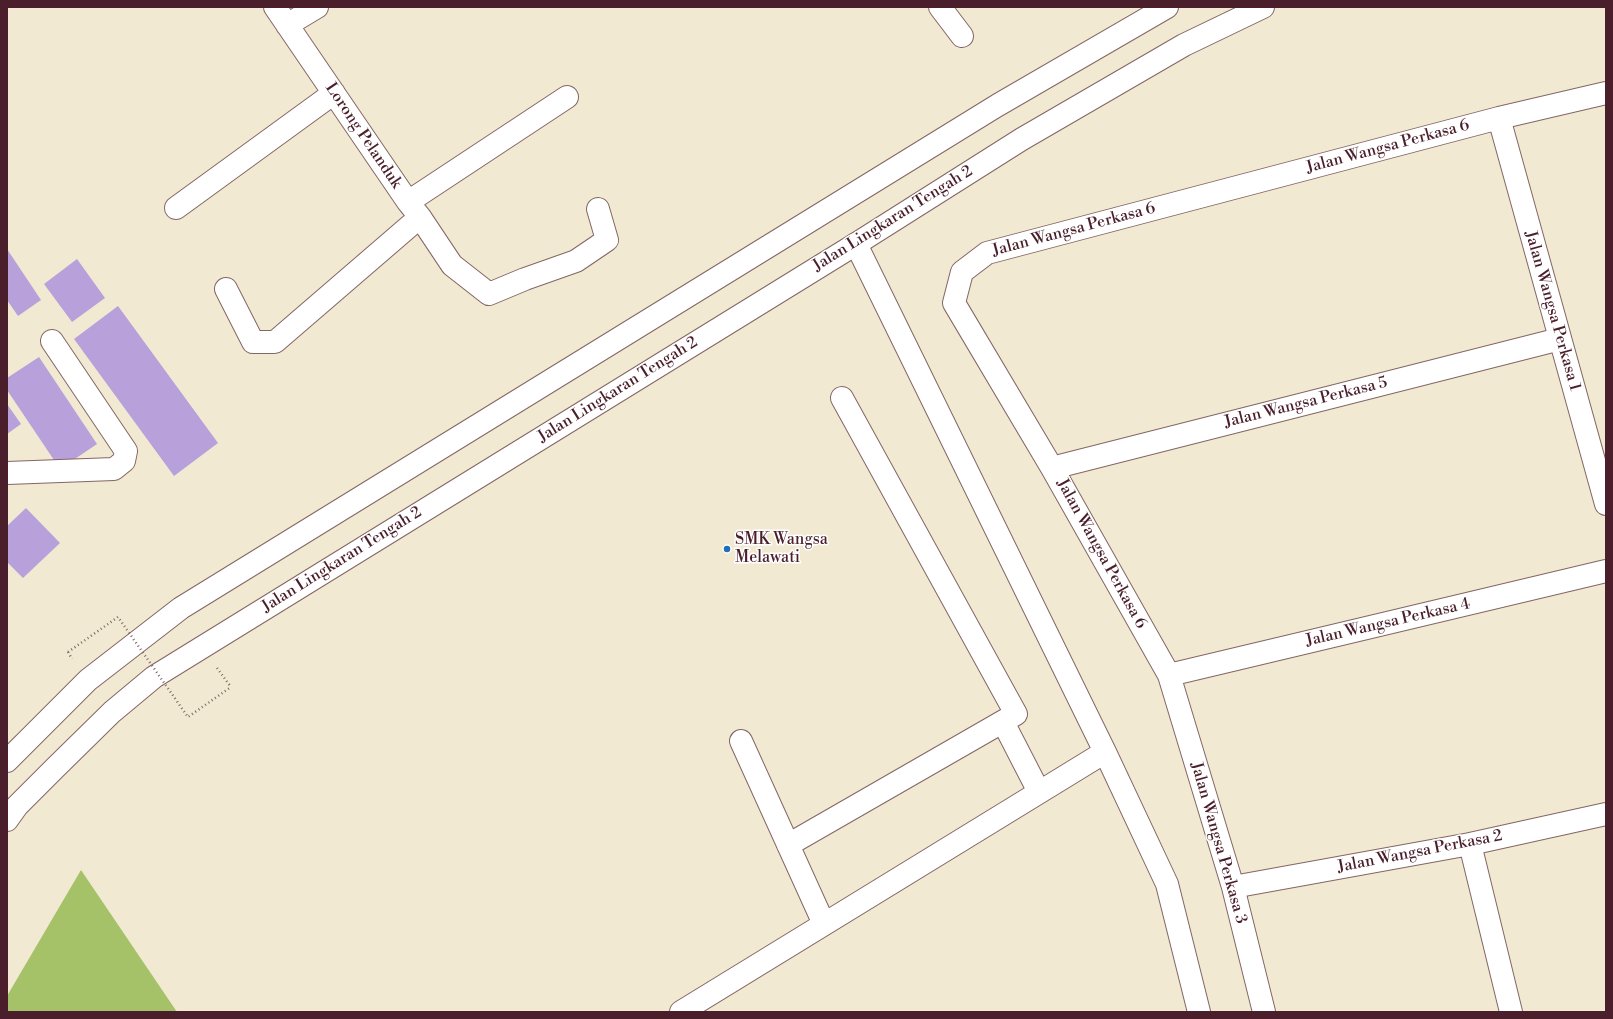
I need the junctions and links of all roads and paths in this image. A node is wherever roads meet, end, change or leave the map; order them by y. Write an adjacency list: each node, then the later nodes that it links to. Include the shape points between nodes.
1 (274, 7): 6 (main road, Lorong Pelanduk)
2 (317, 7): 6 (main road)
3 (940, 7): 7 (main road)
4 (1167, 7): 30 (main road, via 998,105 181,608 88,680)
5 (1263, 7): 15 (main road, Jalan Lingkaran Tengah 2, via 1184,45 1029,135)
6 (287, 25): 8 (main road, Lorong Pelanduk)
7 (962, 36)
8 (334, 93): 12 (main road); 13 (main road, Lorong Pelanduk)
9 (1606, 93): 11 (main road, Jalan Wangsa Perkasa 6)
10 (567, 97): 13 (main road)
11 (1499, 118): 17 (main road, Jalan Wangsa Perkasa 1); 20 (main road, Jalan Wangsa Perkasa 6, via 987,253 962,272 954,303)
12 (176, 208)
13 (414, 209): 14 (main road, Lorong Pelanduk, via 452,265 490,294 576,261 607,240); 16 (main road, via 275,342 253,342)
14 (598, 209)
15 (856, 244): 29 (main road); 33 (main road, Jalan Lingkaran Tengah 2, via 154,677 112,712 56,766 17,806)
16 (226, 289)
17 (1560, 339): 20 (main road, Jalan Wangsa Perkasa 5); 22 (main road, Jalan Wangsa Perkasa 1)
18 (52, 341): 21 (main road, via 126,451 124,461 114,469)
19 (842, 398): 27 (main road, via 1016,714)
20 (1052, 468): 25 (main road, Jalan Wangsa Perkasa 6)
21 (7, 473)
22 (1606, 504)
23 (1606, 571): 25 (main road, Jalan Wangsa Perkasa 4)
24 (68, 652): 26 (path, bridge, via 118,617 188,717)
25 (1169, 675): 36 (main road, Jalan Wangsa Perkasa 3)
26 (231, 687)
27 (1003, 722): 31 (main road); 35 (main road)
28 (741, 741): 35 (main road)
29 (1105, 752): 31 (main road); 39 (main road, via 1167,884)
30 (7, 761)
31 (1039, 792): 37 (main road)
32 (1606, 814): 34 (main road, Jalan Wangsa Perkasa 2)
33 (7, 820)
34 (1470, 844): 36 (main road, Jalan Wangsa Perkasa 2); 41 (main road)
35 (788, 845): 37 (main road)
36 (1233, 887): 40 (main road, Jalan Wangsa Perkasa 3)
37 (824, 924): 38 (main road)
38 (681, 1012)
39 (1199, 1012)
40 (1264, 1012)
41 (1511, 1012)

